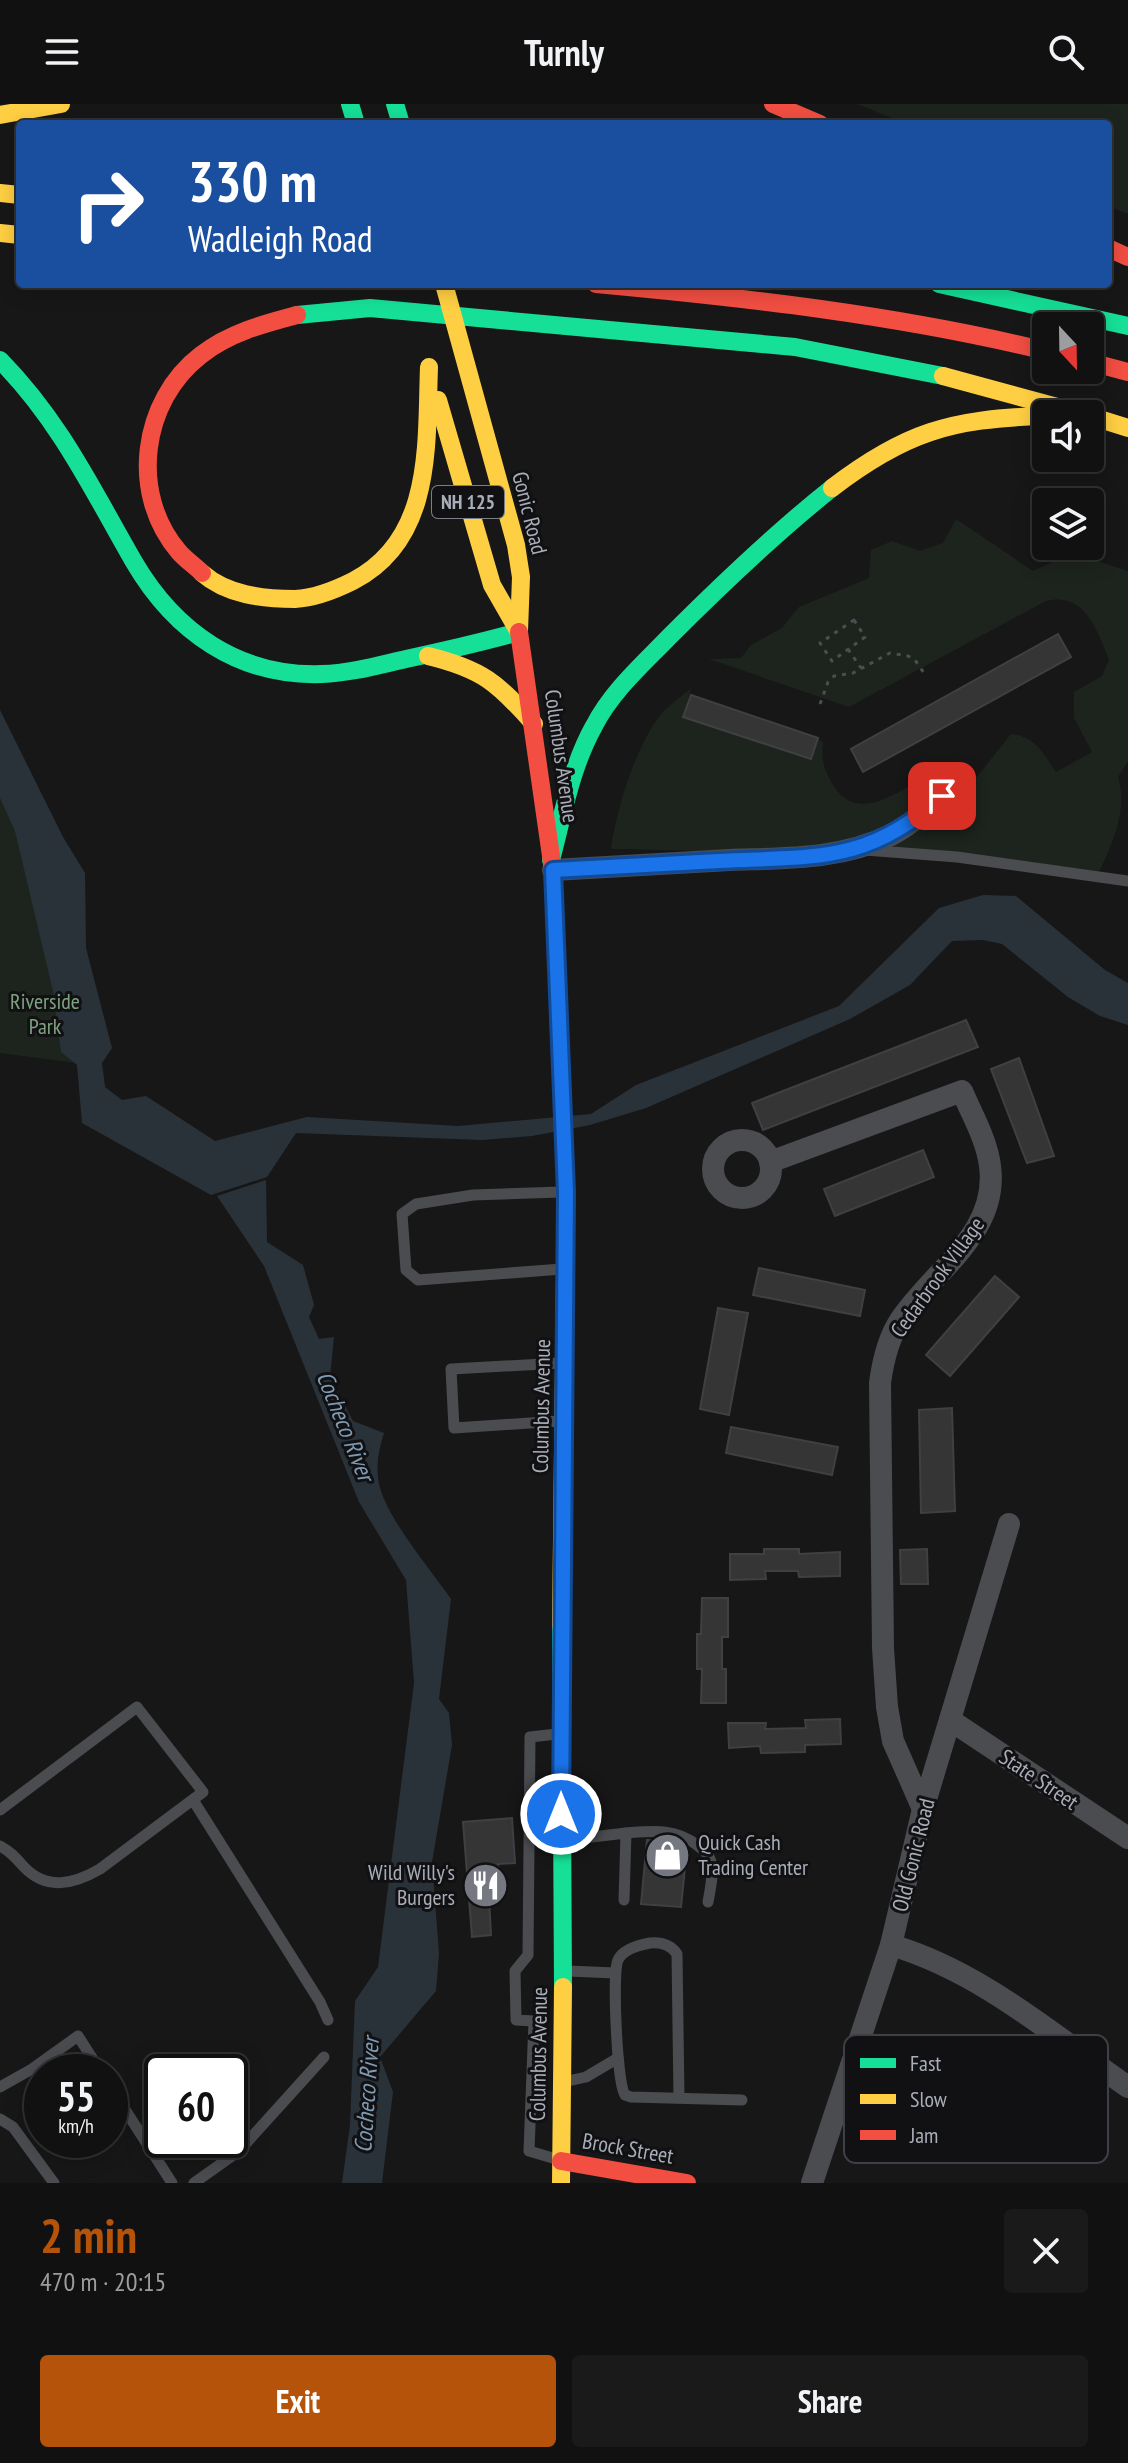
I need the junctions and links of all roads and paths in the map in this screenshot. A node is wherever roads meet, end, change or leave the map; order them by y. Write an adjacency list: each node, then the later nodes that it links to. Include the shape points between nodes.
1 (61, 104): 3 (main road)
2 (773, 104): 4 (main road)
3 (0, 115)
4 (811, 120)
5 (445, 288): 19 (main road, Gonic Road / NH 125, via 516,545)
6 (639, 288): 11 (main road, via 862,313)
7 (957, 288): 10 (main road)
8 (408, 298): 9 (main road)
9 (416, 325)
10 (1128, 326)
11 (1032, 348)
12 (0, 360): 21 (main road, via 59,427 149,589 186,630 246,664 280,672 354,670)
13 (1104, 366): 14 (main road)
14 (1128, 372)
15 (1032, 400): 19 (main road, NH 125, via 940,375 795,347 370,308 308,313 242,331 185,367 168,389 146,462 167,533 200,572 222,585 266,600 291,601 347,586 377,568 396,546 421,490 427,360 492,585)
16 (1032, 416): 28 (main road, via 958,423 896,445 762,545 637,670 594,724 575,766)
17 (1104, 420): 18 (main road)
18 (1128, 428)
19 (519, 632): 21 (main road); 25 (main road, Columbus Avenue / NH 125)
20 (848, 649): 20 (path, via 832,661 820,643 854,620 865,637); 22 (path)
21 (423, 655): 25 (main road, via 465,664 489,676)
22 (861, 668): 23 (path, via 881,656 900,653 915,660); 24 (path, via 834,676)
23 (926, 676)
24 (820, 704)
25 (534, 724): 28 (main road, Columbus Avenue / NH 125)
26 (957, 781): 27 (street, via 892,834)
27 (853, 850): 28 (street, via 789,860); 29 (lane, via 957,857)
28 (552, 865): 31 (main road, Columbus Avenue / NH 125)
29 (1128, 881)
30 (770, 1162): 39 (street, Cedarbrook Village, via 962,1091 990,1163 987,1207 955,1258 901,1318 889,1340 880,1383 887,1707 893,1741)
31 (566, 1192): 32 (main road, Columbus Avenue / NH 125); 32 (lane, via 473,1195 416,1204 402,1214 406,1270 418,1280)
32 (566, 1269): 33 (main road, Columbus Avenue / NH 125)
33 (565, 1362): 34 (main road, Columbus Avenue / NH 125); 34 (lane, via 451,1369 454,1428)
34 (565, 1421): 37 (main road, Columbus Avenue / NH 125)
35 (1009, 1524): 36 (street, Old Gonic Road)
36 (950, 1720): 39 (street, Old Gonic Road); 42 (street, State Street)
37 (561, 1734): 43 (main road, Columbus Avenue / NH 125); 67 (lane, via 530,1737 528,1955 515,1971 516,2020 534,2021 529,2151)
38 (193, 1800): 40 (lane, via 203,1792 137,1707); 44 (lane, via 100,1869 67,1883 39,1880); 50 (lane)
39 (923, 1809): 47 (street, Old Gonic Road)
40 (0, 1810)
41 (626, 1833): 43 (lane); 45 (lane); 46 (lane, via 672,1831 703,1849 712,1867)
42 (1128, 1838)
43 (561, 1840): 48 (main road, Columbus Avenue / NH 125)
44 (0, 1846)
45 (624, 1900)
46 (708, 1902)
47 (891, 1945): 51 (street, Old Gonic Road); 52 (street, via 977,1982)
48 (563, 1970): 49 (lane); 59 (main road, Columbus Avenue / NH 125)
49 (615, 1973): 56 (lane); 63 (lane, via 619,1958 629,1949 664,1944 677,1954)
50 (328, 2020)
51 (861, 2035)
52 (1053, 2035)
53 (53, 2054): 54 (lane, via 78,2036)
54 (90, 2054)
55 (324, 2057): 70 (lane, via 239,2151)
56 (618, 2058): 59 (lane, via 586,2077); 63 (lane, via 625,2095)
57 (1108, 2073): 62 (street)
58 (24, 2074): 60 (lane)
59 (563, 2082): 67 (main road, Columbus Avenue / NH 125)
60 (0, 2087)
61 (844, 2087): 73 (street, Old Gonic Road)
62 (1128, 2087)
63 (679, 2098): 64 (lane)
64 (742, 2100)
65 (128, 2114): 69 (lane)
66 (0, 2119): 68 (lane, via 13,2127)
67 (561, 2161): 71 (main road, Columbus Avenue / NH 125); 72 (main road, Brock Street)
68 (54, 2183)
69 (172, 2183)
70 (194, 2183)
71 (561, 2183)
72 (687, 2183)
73 (812, 2183)

